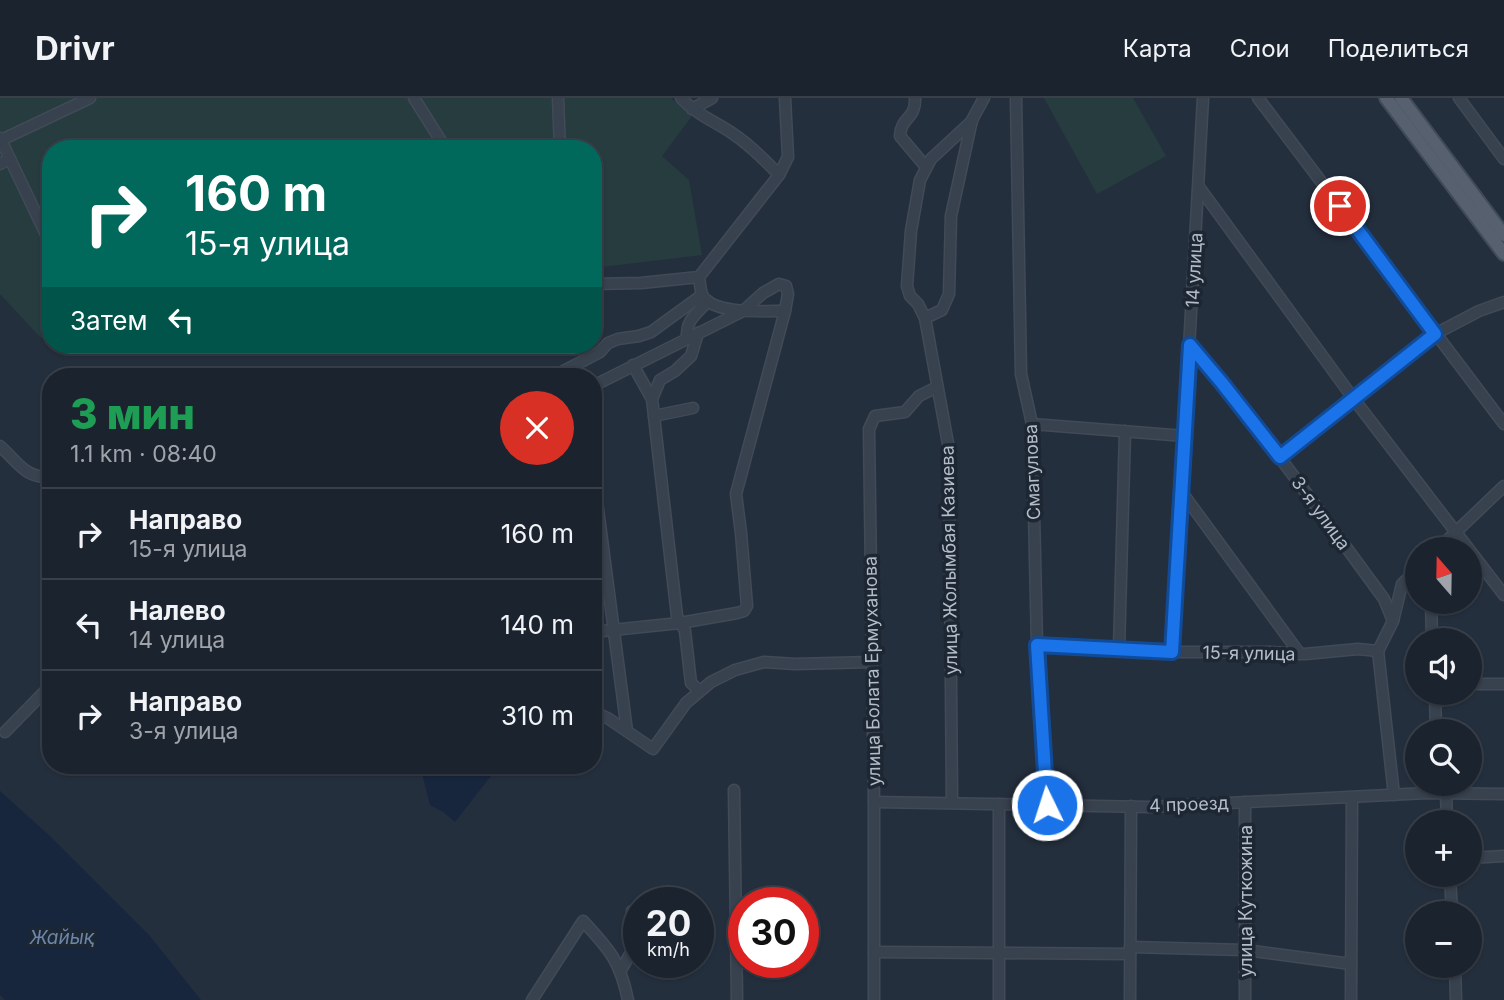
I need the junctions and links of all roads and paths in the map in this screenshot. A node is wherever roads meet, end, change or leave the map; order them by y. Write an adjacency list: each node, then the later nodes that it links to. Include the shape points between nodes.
1 (90, 98): 17 (street)
2 (414, 98): 18 (street)
3 (558, 98): 19 (street)
4 (681, 98): 15 (street)
5 (712, 98): 15 (street)
6 (785, 98): 24 (street, via 788,157)
7 (915, 98): 23 (street, via 914,111 902,124 900,136)
8 (984, 98): 16 (street, улица Жолымбая Казиева)
9 (1016, 98): 51 (street, Смагулова, via 1021,374)
10 (1203, 98): 25 (street, 14 улица)
11 (1258, 98): 38 (street)
12 (1386, 98): 29 (main road)
13 (1401, 98): 28 (main road)
14 (1459, 98): 21 (street)
15 (692, 109): 24 (street, via 734,134)
16 (972, 120): 23 (street, улица Жолымбая Казиева); 36 (street, улица Жолымбая Казиева, via 951,216 949,293 942,310)
17 (0, 139): 20 (street)
18 (440, 140)
19 (560, 140)
20 (10, 159): 22 (street); 26 (street)
21 (1504, 159)
22 (0, 164)
23 (926, 166): 36 (street, улица Жолымбая Казиева, via 911,231 907,286)
24 (779, 175): 30 (street)
25 (1199, 187): 40 (street, 14 улица); 47 (street)
26 (40, 221): 27 (street)
27 (42, 225)
28 (1504, 235)
29 (1504, 254)
30 (699, 277): 31 (street); 32 (street)
31 (602, 284)
32 (705, 298): 34 (street); 39 (street, via 689,320); 41 (street, via 651,332 618,339)
33 (1504, 302): 38 (street)
34 (743, 310): 35 (street); 35 (street, via 779,284 786,286 788,294); 37 (street)
35 (785, 311): 66 (street, via 736,494 747,606 737,613)
36 (925, 318): 46 (street, улица Жолымбая Казиева)
37 (698, 333): 39 (street); 48 (street, via 691,356 660,380)
38 (1435, 334): 47 (street); 52 (street)
39 (687, 338): 43 (street)
40 (1190, 345): 54 (street, 14 улица); 56 (street, 3-я улица)
41 (602, 350)
42 (596, 354): 44 (street)
43 (633, 365): 45 (street); 48 (street)
44 (569, 368)
45 (602, 381)
46 (937, 387): 74 (street, улица Болата Ермуханова, via 919,396 905,412 875,416 869,429); 90 (street, улица Жолымбая Казиева, via 949,449)
47 (1353, 398): 56 (street); 60 (street)
48 (652, 399): 50 (street)
49 (693, 408): 50 (street)
50 (654, 416): 66 (street)
51 (1032, 424): 53 (street); 69 (street, Смагулова)
52 (1504, 424)
53 (1125, 431): 54 (street); 70 (street)
54 (1185, 436): 59 (street, 14 улица)
55 (0, 446): 57 (street, via 23,470)
56 (1280, 457): 65 (street, 3-я улица, via 1384,599)
57 (42, 477)
58 (1504, 486): 60 (street)
59 (1181, 491): 72 (street, 14 улица); 73 (street)
60 (1456, 531): 61 (street); 64 (street)
61 (1450, 537)
62 (602, 558): 67 (street)
63 (1405, 581): 65 (street)
64 (1504, 595)
65 (1392, 621): 71 (street)
66 (680, 623): 67 (street); 77 (street, via 691,683)
67 (615, 630): 68 (street); 80 (street)
68 (602, 631)
69 (1037, 645): 70 (street, 15-я улица); 92 (street, Смагулова)
70 (1119, 649): 72 (street, 15-я улица)
71 (1377, 651): 73 (street, 15-я улица); 86 (street)
72 (1172, 652): 73 (street, 15-я улица)
73 (1300, 654)
74 (872, 662): 77 (street, via 764,662 736,670); 88 (street, улица Болата Ермуханова)
75 (1482, 684): 76 (street)
76 (1504, 684)
77 (700, 691): 80 (street, via 653,749)
78 (42, 694): 81 (street)
79 (602, 716): 80 (street)
80 (627, 731)
81 (5, 732)
82 (734, 790): 106 (street)
83 (1482, 793): 85 (street, 4 проезд)
84 (1405, 794): 86 (street, 4 проезд)
85 (1504, 794)
86 (1394, 795): 87 (street, 4 проезд)
87 (1352, 797): 89 (street, 4 проезд); 100 (street)
88 (874, 802): 90 (street, 4 проезд); 98 (street, улица Болата Ермуханова)
89 (1245, 802): 93 (street, 4 проезд); 96 (street, улица Куткожина)
90 (952, 803): 91 (street, 4 проезд)
91 (999, 804): 92 (street, 4 проезд); 99 (street)
92 (1047, 805): 93 (street, 4 проезд)
93 (1131, 806): 97 (street)
94 (1504, 856): 95 (street)
95 (1482, 857)
96 (1245, 950): 97 (street); 100 (street); 110 (street, улица Куткожина)
97 (1130, 951): 99 (street); 109 (street)
98 (874, 952): 99 (street); 107 (street, улица Болата Ермуханова)
99 (998, 953): 108 (street)
100 (1351, 964): 111 (street)
101 (623, 966): 102 (street)
102 (621, 970): 104 (street, via 583,921); 105 (street)
103 (1455, 978): 112 (street)
104 (533, 1000)
105 (628, 1000)
106 (737, 1000)
107 (874, 1000)
108 (999, 1000)
109 (1130, 1000)
110 (1245, 1000)
111 (1351, 1000)
112 (1456, 1000)

